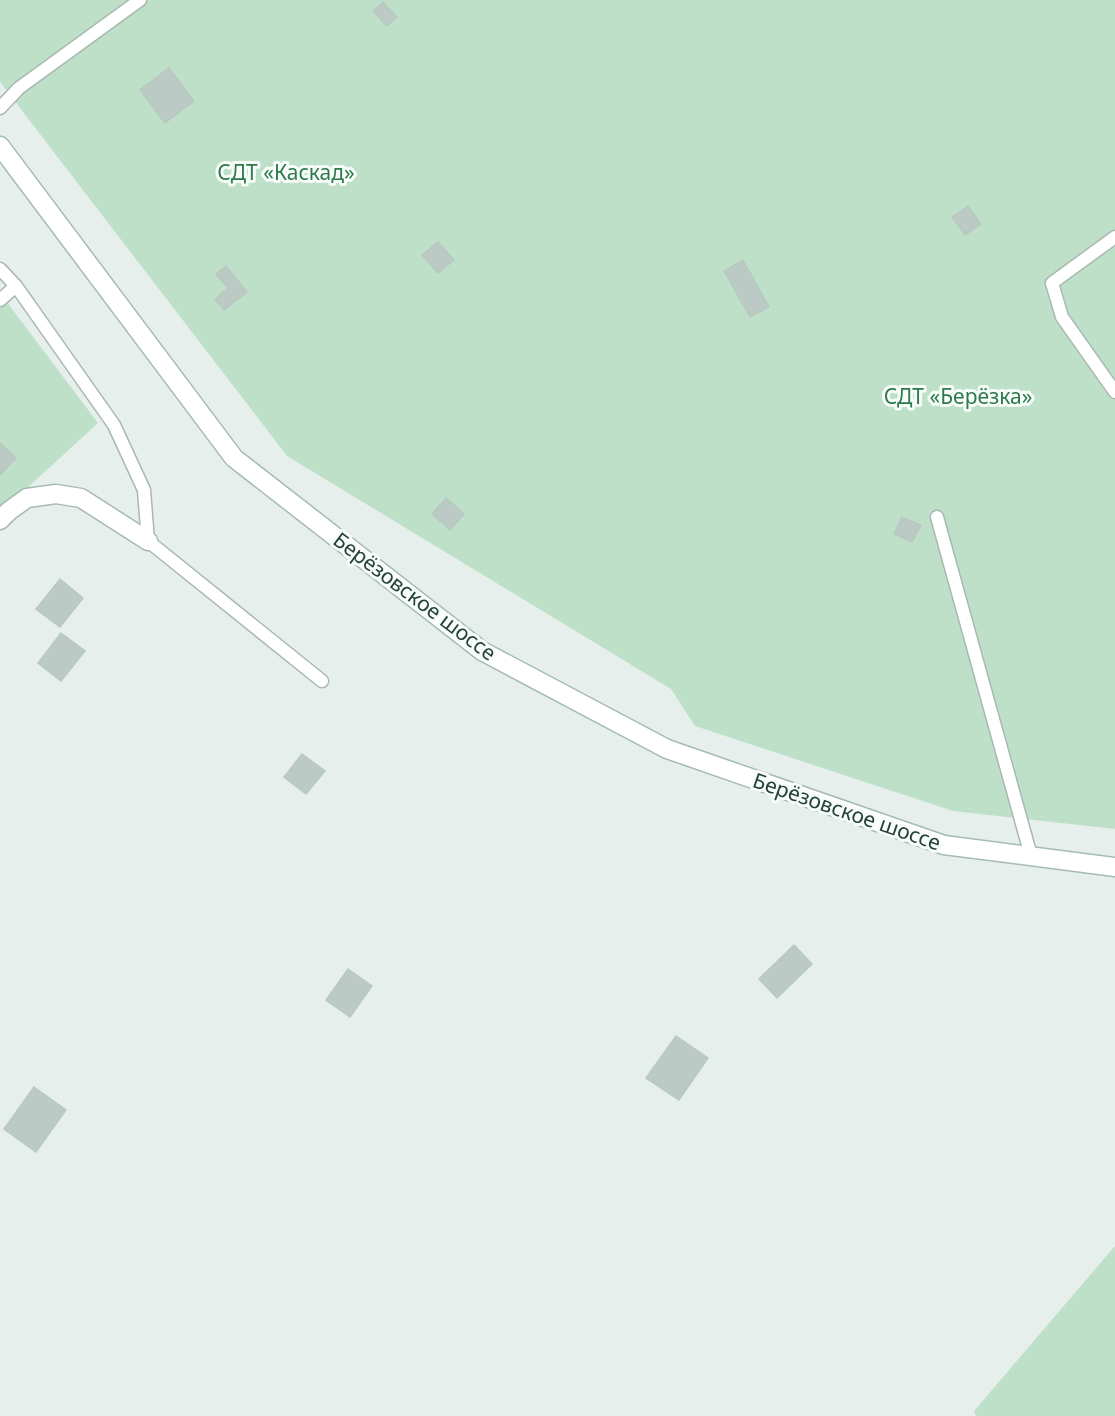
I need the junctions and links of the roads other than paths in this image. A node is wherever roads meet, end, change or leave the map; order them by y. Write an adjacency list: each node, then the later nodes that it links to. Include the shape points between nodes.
1 (140, 0): 2 (lane, via 19,88)
2 (0, 108)
3 (0, 146): 13 (street, Берёзовское шоссе, via 234,458 483,651 667,749 944,845)
4 (1115, 237): 8 (lane, via 1052,283 1062,317)
5 (0, 270): 6 (lane)
6 (16, 286): 7 (lane); 11 (lane, via 114,425 144,490)
7 (0, 300)
8 (1115, 392)
9 (938, 517): 13 (lane)
10 (0, 520): 11 (street, via 27,498 56,494 81,498)
11 (148, 542): 12 (lane)
12 (322, 681)
13 (1031, 856): 14 (street, Берёзовское шоссе)
14 (1115, 867)

